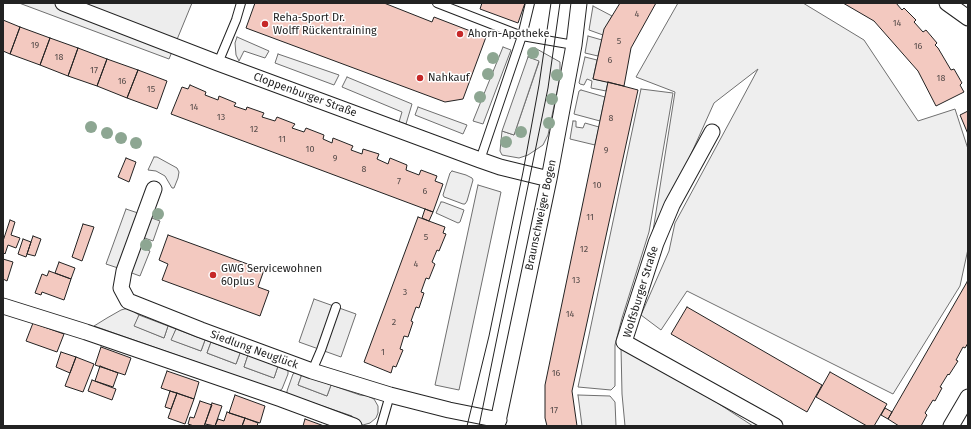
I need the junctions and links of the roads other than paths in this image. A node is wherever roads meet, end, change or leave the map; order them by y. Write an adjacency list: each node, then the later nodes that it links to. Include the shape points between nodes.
1 (63, 3): 10 (street, Cloppenburger Straße)
2 (241, 3): 10 (lane)
3 (437, 3): 8 (lane)
4 (530, 3): 8 (lane)
5 (579, 3): 9 (street, Braunschweiger Bogen)
6 (947, 3): 7 (street)
7 (968, 18)
8 (522, 36): 9 (lane); 12 (lane)
9 (574, 45): 13 (street, Braunschweiger Bogen)
10 (218, 63): 12 (street, Cloppenburger Straße)
11 (712, 132): 23 (street, Wolfsburger Straße, via 672,205 656,243 624,342)
12 (480, 160): 13 (street, Cloppenburger Straße)
13 (548, 179): 20 (street, Braunschweiger Bogen)
14 (154, 189): 17 (street, Siedlung Neuglück, via 124,271 121,288 128,301)
15 (3, 306): 21 (street, via 86,332)
16 (336, 307): 17 (lane)
17 (312, 371): 18 (street, Siedlung Neuglück)
18 (390, 395): 20 (street, Siedlung Neuglück); 22 (lane)
19 (968, 397): 24 (street)
20 (498, 423)
21 (354, 426)
22 (381, 426)
23 (775, 426)
24 (951, 426)

